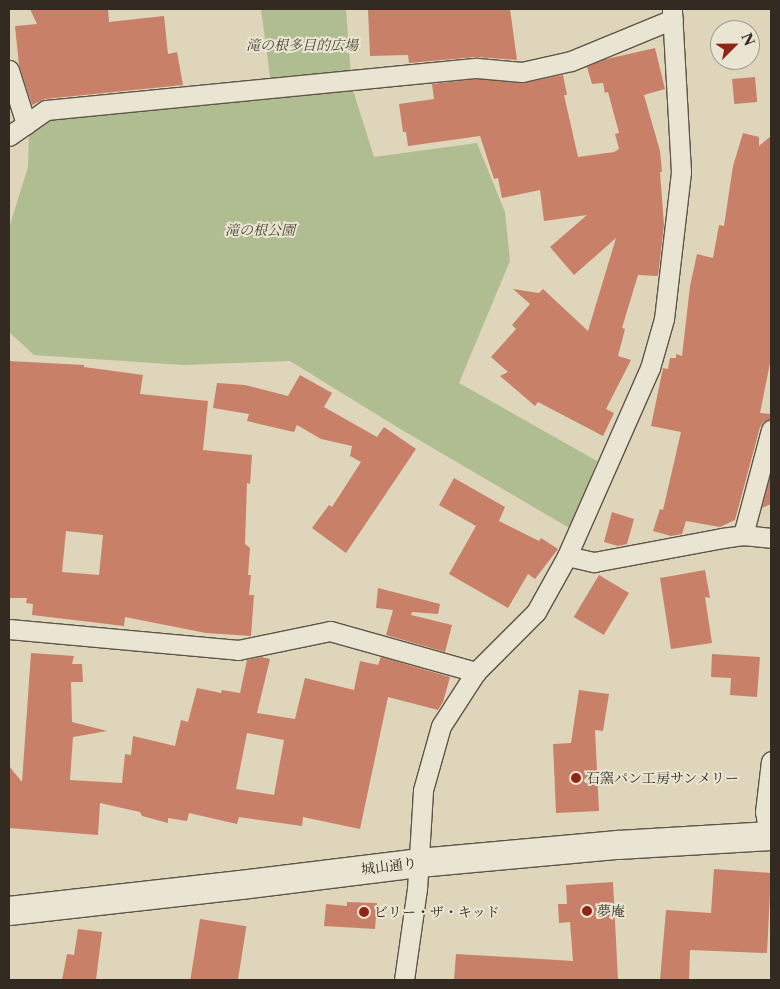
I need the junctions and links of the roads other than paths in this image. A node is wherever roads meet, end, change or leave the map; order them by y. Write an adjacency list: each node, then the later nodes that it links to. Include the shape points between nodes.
1 (673, 14): 3 (street, via 571,61 522,72 477,68 46,110); 8 (street, via 681,172 664,319 650,368)
2 (9, 70): 3 (street)
3 (26, 124): 4 (street)
4 (9, 136)
5 (771, 430): 6 (street)
6 (743, 535): 7 (street); 8 (street, via 594,562)
7 (771, 538)
8 (568, 556): 10 (street, via 536,612)
9 (9, 629): 10 (street, via 238,650 330,630)
10 (476, 672): 13 (street, via 441,726 423,790)
11 (771, 761): 12 (street, via 765,812)
12 (770, 836): 13 (street, 城山通り, via 618,845)
13 (418, 863): 14 (street, 城山通り); 15 (street)
14 (9, 910)
15 (404, 980)

